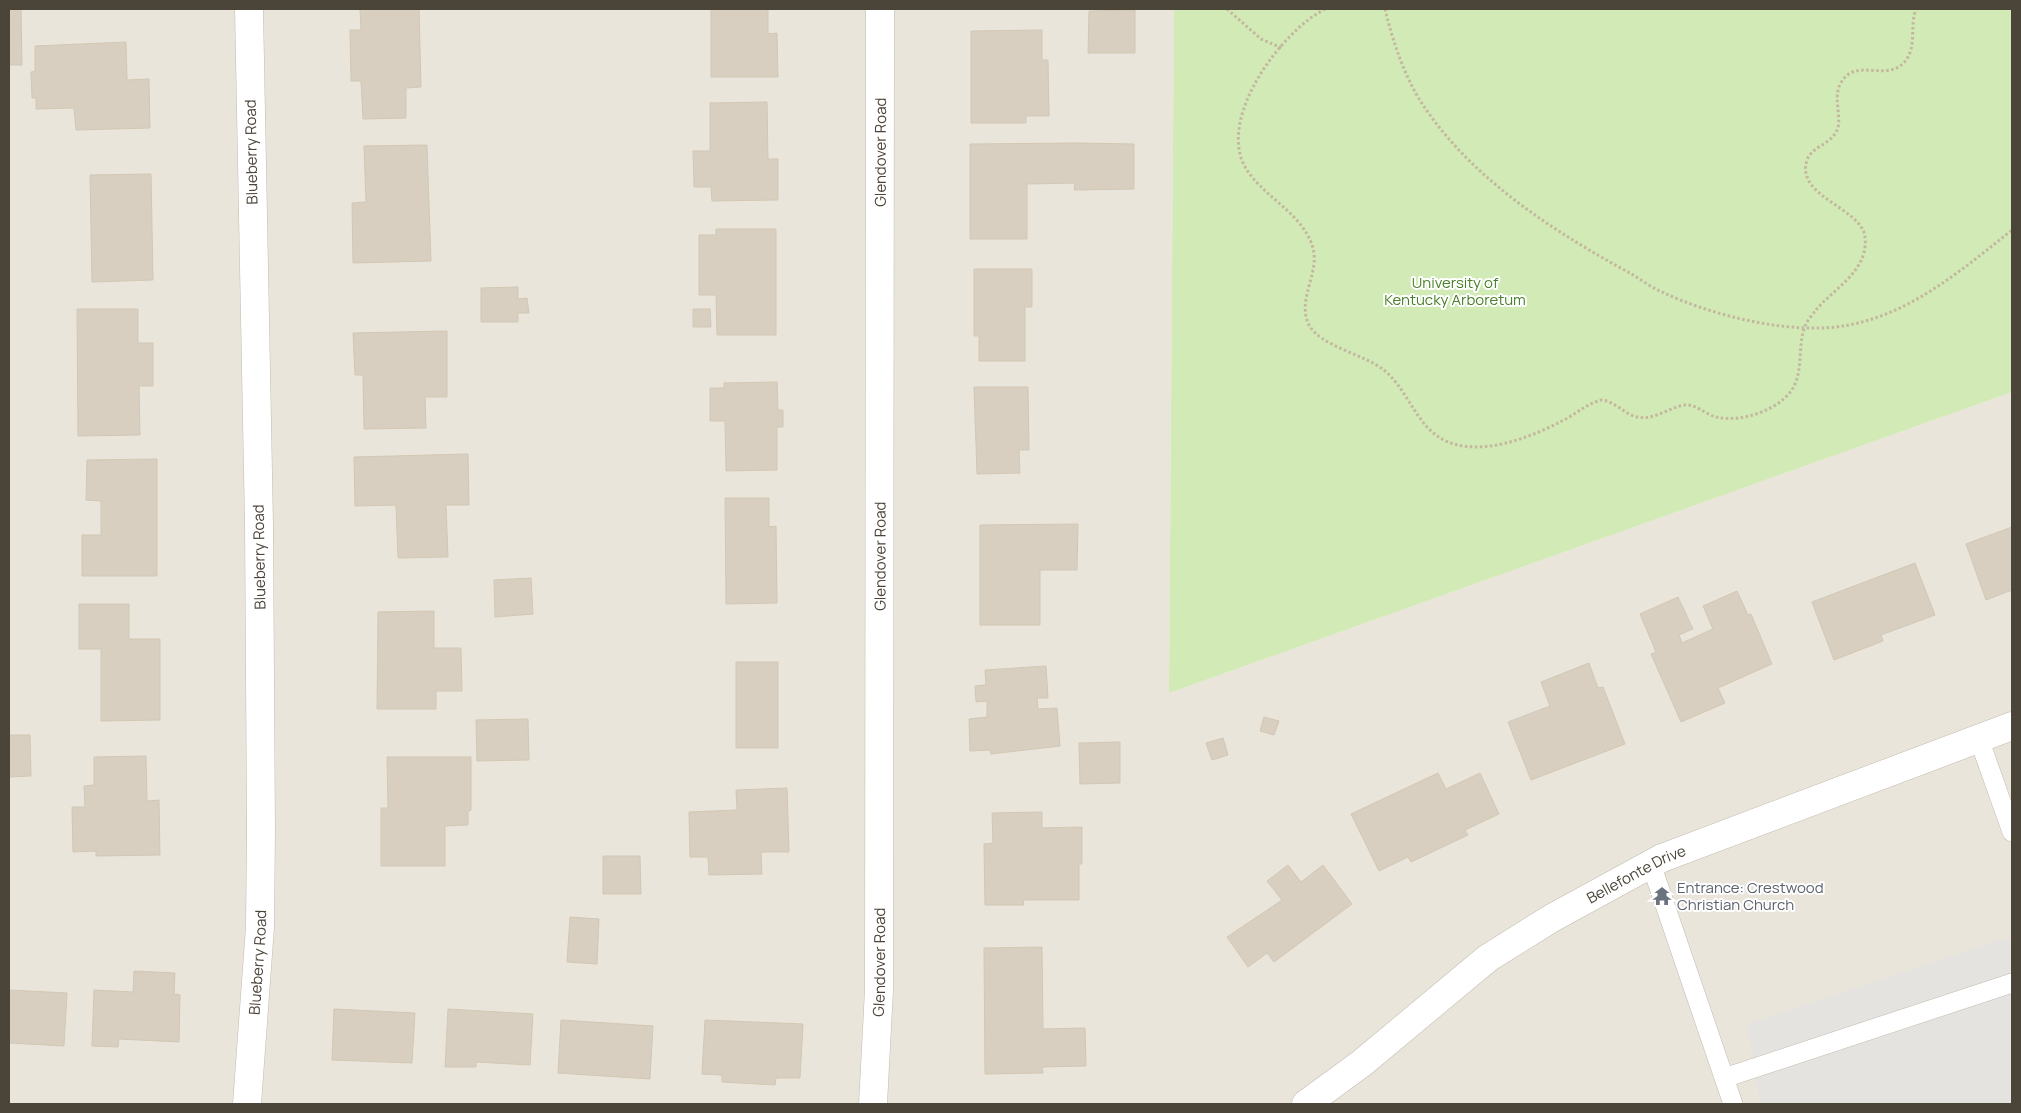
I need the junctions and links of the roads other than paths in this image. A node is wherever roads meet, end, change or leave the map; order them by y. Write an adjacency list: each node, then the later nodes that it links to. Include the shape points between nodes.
1 (249, 9): 9 (street, Blueberry Road, via 261,831 260,928)
2 (880, 9): 10 (street, Glendover Road, via 879,970)
3 (2012, 726): 4 (street, Bellefonte Drive)
4 (1979, 739): 5 (lane); 6 (street, Bellefonte Drive)
5 (2012, 832)
6 (1651, 864): 8 (lane); 11 (street, Bellefonte Drive, via 1552,918 1488,958 1362,1063)
7 (2012, 983): 8 (lane)
8 (1724, 1078): 12 (lane)
9 (247, 1104)
10 (873, 1104)
11 (1306, 1104)
12 (1733, 1104)

